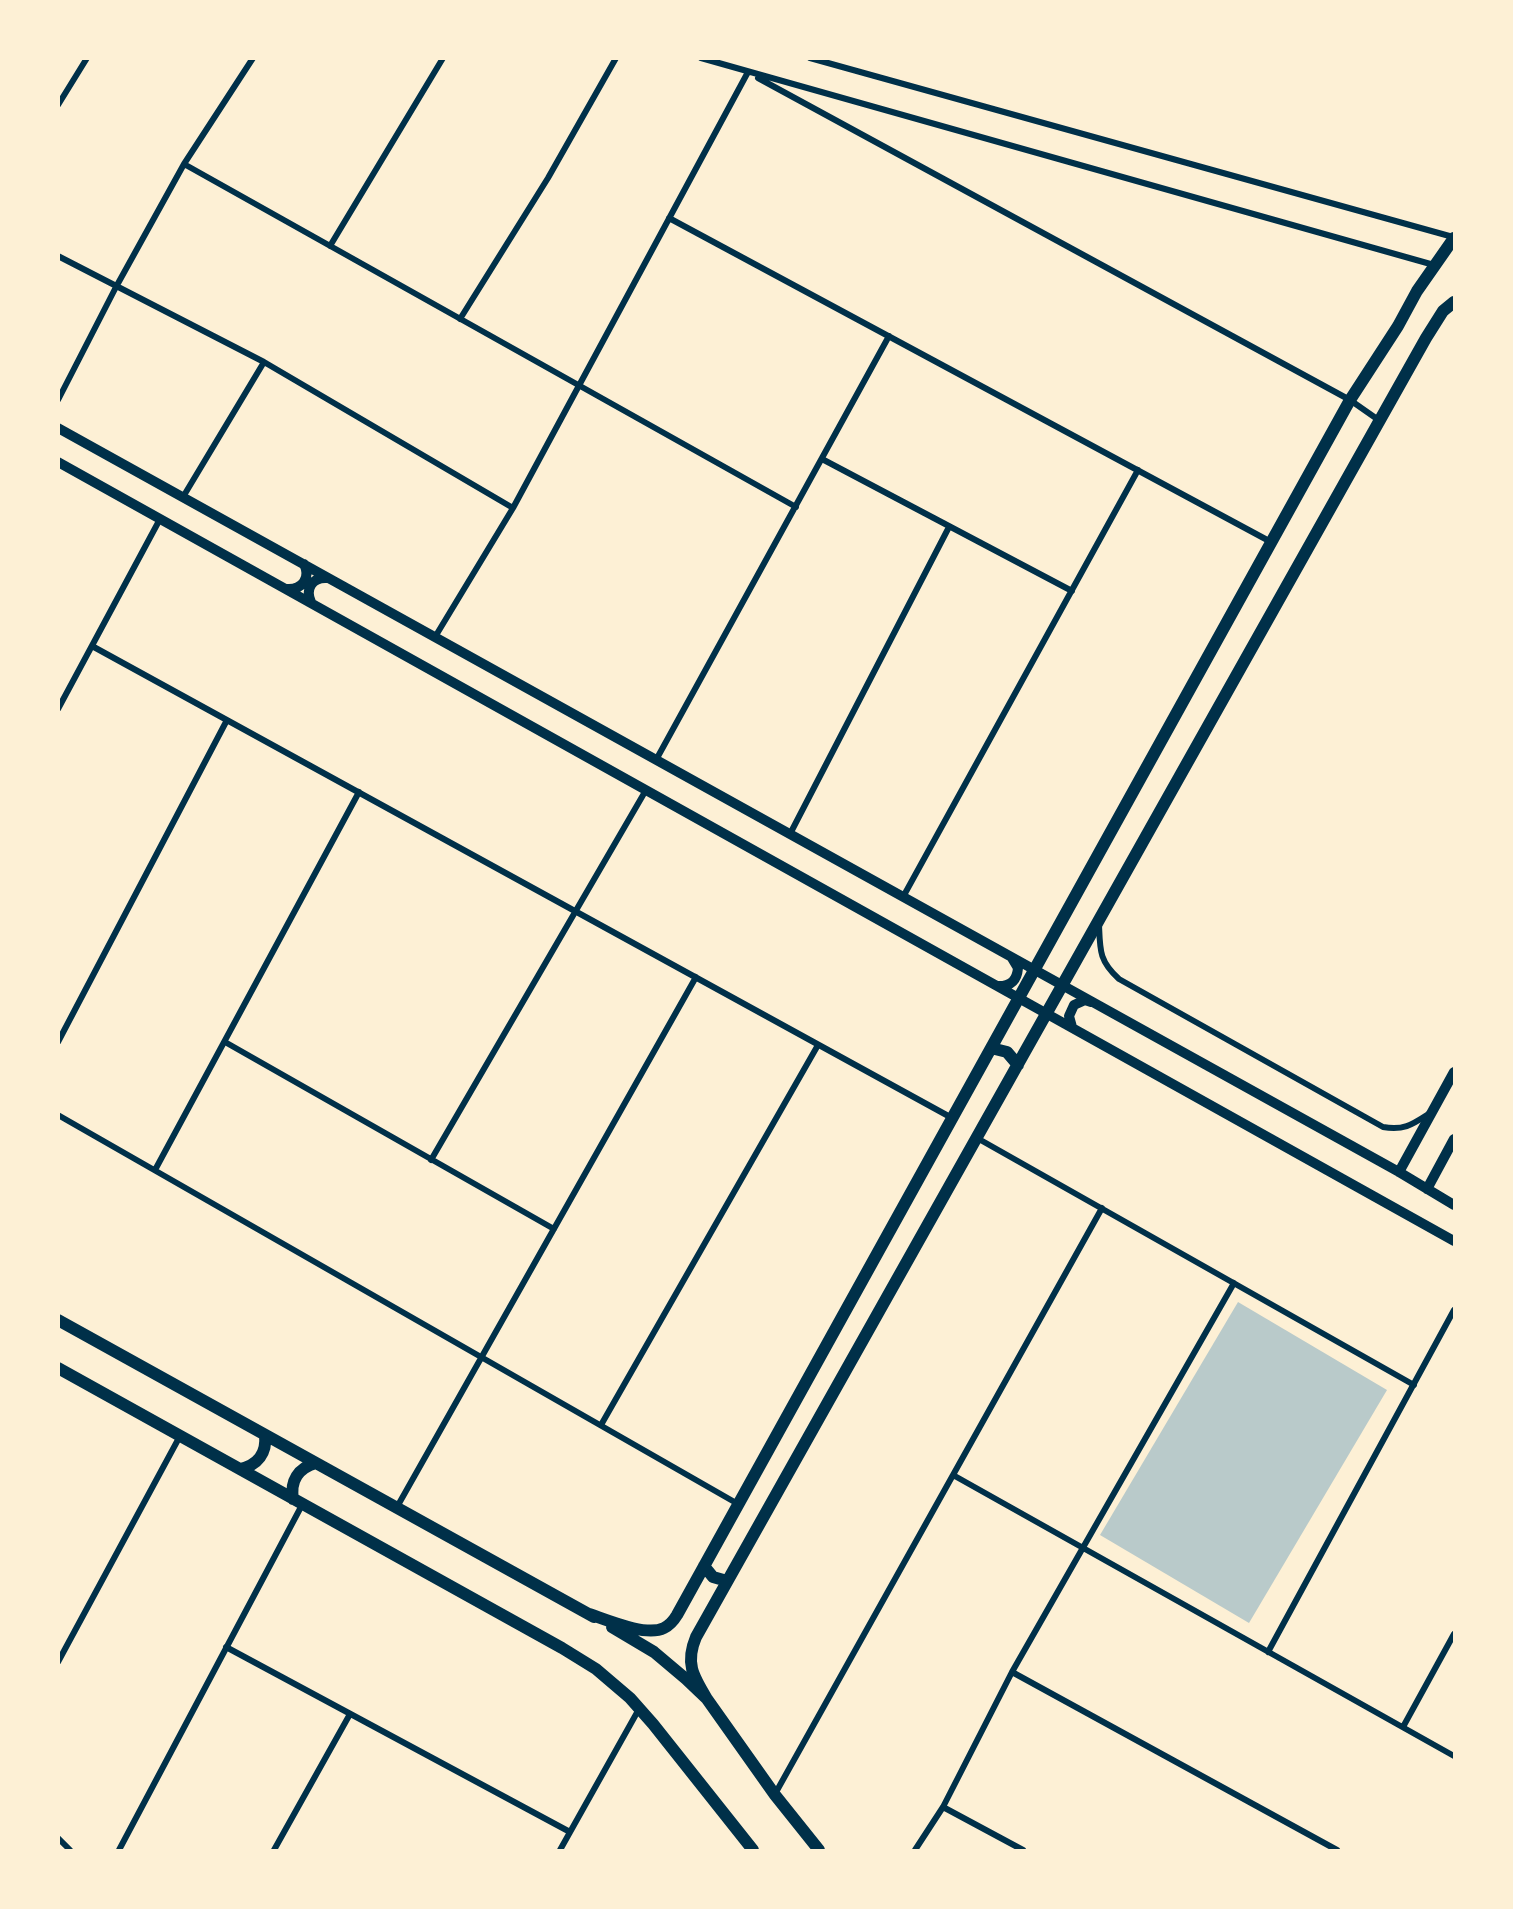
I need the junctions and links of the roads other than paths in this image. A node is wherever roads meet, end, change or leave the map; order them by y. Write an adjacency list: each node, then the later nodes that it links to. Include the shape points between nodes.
1 (87, 58): 8 (street)
2 (253, 58): 9 (street)
3 (443, 58): 12 (street)
4 (616, 58): 17 (street, via 548,178)
5 (701, 58): 7 (street)
6 (810, 58): 11 (street)
7 (748, 72): 10 (street); 14 (street); 22 (street)
8 (58, 105)
9 (184, 164): 12 (street); 15 (street)
10 (669, 218): 18 (street); 20 (street)
11 (1454, 237): 14 (main road)
12 (330, 246): 17 (street)
13 (58, 256): 15 (street)
14 (1434, 265): 22 (main road)
15 (116, 287): 19 (street); 21 (street)
16 (1455, 302): 23 (main road, via 1443,310)
17 (460, 319): 20 (street)
18 (888, 336): 25 (street); 27 (street)
19 (264, 362): 28 (street); 30 (street)
20 (579, 385): 29 (street); 30 (street)
21 (58, 400)
22 (1350, 400): 23 (street); 33 (main road)
23 (1380, 421): 49 (main road)
24 (58, 429): 28 (street)
25 (822, 459): 29 (street); 32 (street)
26 (58, 462): 31 (street)
27 (1138, 470): 33 (street); 37 (street)
28 (183, 498): 34 (street)
29 (796, 507): 43 (street)
30 (513, 508): 39 (street)
31 (160, 519): 36 (street); 40 (street)
32 (949, 527): 37 (street); 46 (street)
33 (1271, 542): 51 (main road)
34 (304, 564): 35 (street); 36 (street, via 305,580 297,588)
35 (328, 578): 38 (street, via 317,579 309,587); 39 (street)
36 (286, 589): 38 (street)
37 (1072, 591): 47 (street)
38 (311, 602): 44 (street)
39 (435, 637): 43 (street)
40 (92, 646): 41 (street); 42 (street)
41 (58, 709)
42 (227, 720): 45 (street); 59 (street)
43 (656, 760): 46 (street)
44 (646, 790): 48 (street); 54 (street)
45 (359, 792): 48 (street); 60 (street)
46 (790, 834): 47 (street)
47 (903, 897): 50 (street)
48 (577, 912): 52 (street); 70 (street)
49 (1099, 919): 53 (main road); 65 (street, via 1101,956 1119,979 1383,1127 1397,1130)
50 (1011, 957): 51 (street); 54 (street, via 1018,974 1011,984)
51 (1034, 969): 53 (street); 55 (main road)
52 (696, 978): 61 (street); 76 (street)
53 (1062, 985): 56 (street); 57 (main road)
54 (999, 986): 55 (street)
55 (1019, 998): 57 (street); 62 (main road)
56 (1092, 1002): 58 (street, via 1085,1000 1074,1005 1069,1016); 72 (street)
57 (1047, 1013): 58 (street); 63 (main road)
58 (1072, 1027): 77 (street)
59 (58, 1042)
60 (225, 1042): 70 (street); 71 (street)
61 (818, 1045): 67 (street); 84 (street)
62 (991, 1048): 63 (main road, via 1007,1052); 67 (main road)
63 (1018, 1065): 68 (main road)
64 (1455, 1072): 65 (street)
65 (1433, 1110): 72 (street)
66 (58, 1115): 71 (street)
67 (952, 1118): 91 (main road)
68 (976, 1138): 75 (street); 95 (main road)
69 (1455, 1140): 73 (street)
70 (431, 1160): 76 (street)
71 (155, 1170): 81 (street)
72 (1399, 1172): 73 (street)
73 (1427, 1190): 74 (street)
74 (1455, 1204)
75 (1102, 1208): 78 (street); 89 (street)
76 (554, 1229): 81 (street)
77 (1455, 1241)
78 (1234, 1283): 83 (street); 93 (street)
79 (1455, 1310): 83 (street)
80 (58, 1320): 86 (main road)
81 (482, 1357): 84 (street); 92 (street)
82 (58, 1368): 85 (main road)
83 (1414, 1385): 99 (street)
84 (602, 1425): 91 (street)
85 (180, 1435): 88 (main road); 100 (street)
86 (265, 1435): 87 (main road); 88 (main road, via 260,1458)
87 (316, 1463): 90 (main road, via 309,1465 293,1483); 92 (main road)
88 (240, 1469): 90 (main road)
89 (953, 1475): 93 (street); 107 (street)
90 (298, 1502): 98 (street); 103 (main road, via 571,1654 614,1683)
91 (738, 1504): 94 (main road)
92 (397, 1508): 96 (main road)
93 (1083, 1548): 99 (street); 101 (street)
94 (704, 1566): 95 (main road, via 713,1577); 96 (main road, via 668,1626 656,1630 634,1628)
95 (727, 1581): 102 (main road, via 690,1656 693,1674)
96 (589, 1614): 102 (main road, via 654,1653)
97 (1455, 1634): 105 (street)
98 (226, 1647): 104 (street); 112 (street)
99 (1268, 1652): 105 (street)
100 (58, 1662)
101 (1012, 1672): 108 (street); 119 (street)
102 (707, 1699): 107 (main road)
103 (639, 1708): 109 (street); 115 (main road)
104 (350, 1714): 109 (street); 113 (street)
105 (1402, 1727): 106 (street)
106 (1455, 1756)
107 (775, 1795): 116 (main road)
108 (943, 1807): 117 (street); 118 (street)
109 (570, 1832): 114 (street)
110 (58, 1838): 111 (street)
111 (70, 1851)
112 (119, 1851)
113 (274, 1851)
114 (560, 1851)
115 (753, 1851)
116 (819, 1851)
117 (915, 1851)
118 (1023, 1851)
119 (1337, 1851)

